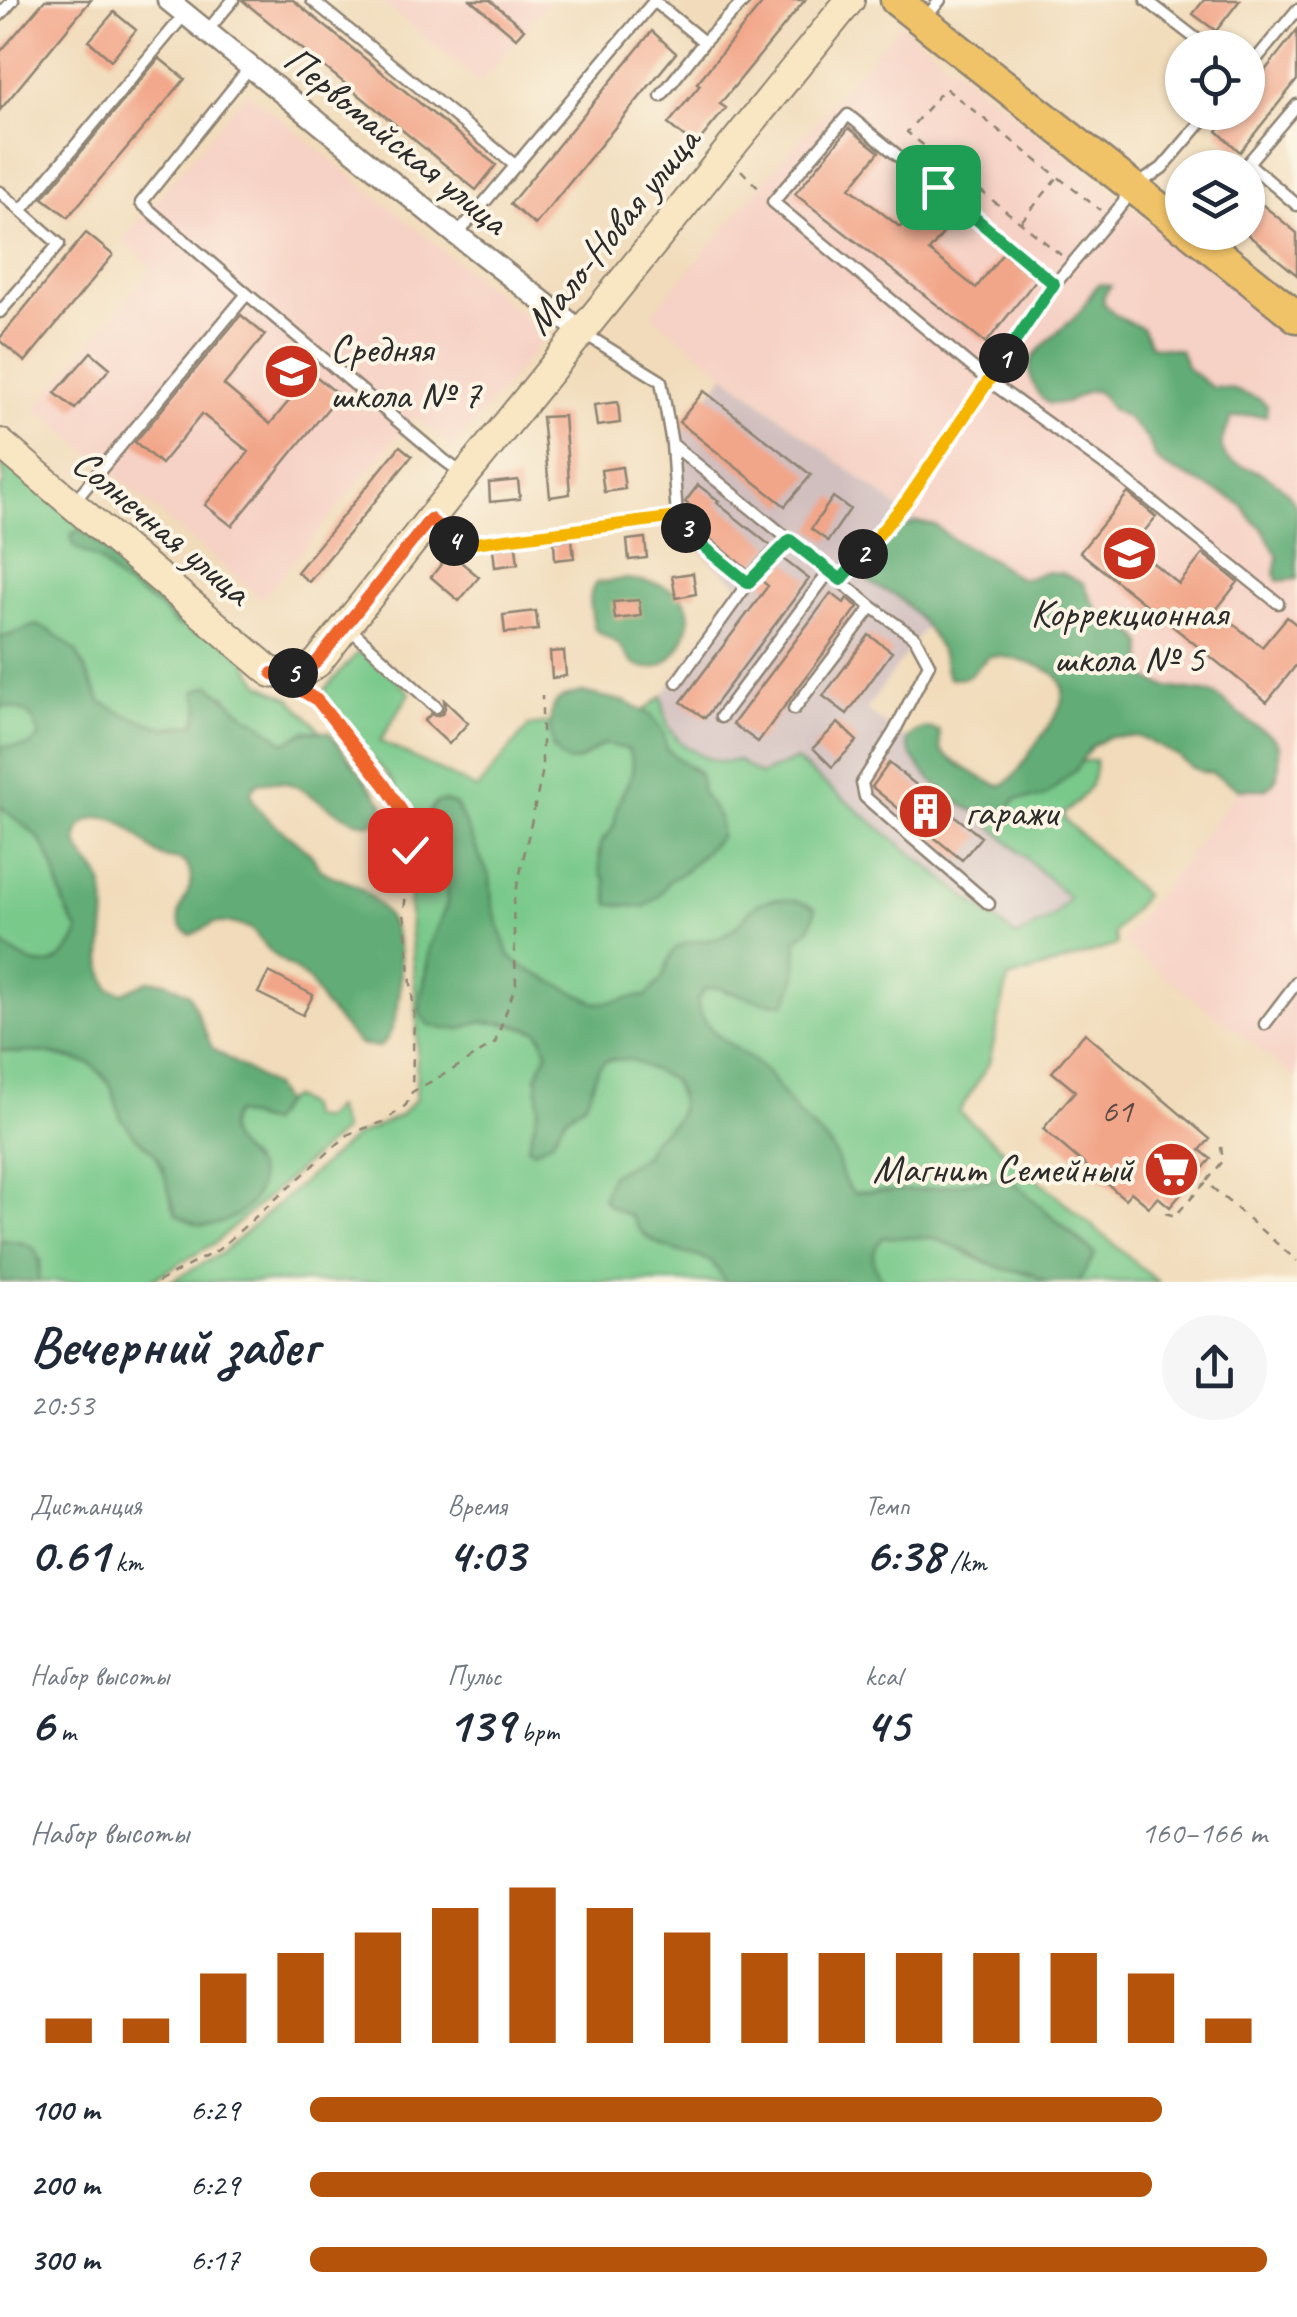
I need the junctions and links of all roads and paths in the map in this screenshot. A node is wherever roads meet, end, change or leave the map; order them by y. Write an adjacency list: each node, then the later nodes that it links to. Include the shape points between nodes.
1 (12, 0): 12 (lane)
2 (233, 0): 14 (lane)
3 (312, 0): 21 (lane)
4 (654, 0): 15 (lane); 21 (lane)
5 (745, 0): 15 (lane)
6 (850, 0): 39 (street, Мало-Новая улица)
7 (896, 0): 10 (main road)
8 (1146, 0): 13 (lane)
9 (176, 7): 14 (street, Первомайская улица); 28 (lane)
10 (931, 10): 24 (main road)
11 (1297, 10): 16 (lane)
12 (0, 15)
13 (1185, 30)
14 (206, 32): 17 (street, Первомайская улица)
15 (704, 42): 18 (lane)
16 (1265, 49)
17 (250, 67): 32 (street, Первомайская улица); 36 (lane, via 141,203)
18 (661, 96)
19 (1297, 105): 27 (lane, via 1248,164)
20 (1195, 130): 24 (lane, via 1162,168)
21 (516, 166): 32 (lane)
22 (736, 166): 26 (path)
23 (1058, 176): 30 (path); 31 (path); 31 (path, via 945,88 908,132)
24 (1131, 185): 29 (main road); 35 (lane)
25 (0, 192): 28 (lane)
26 (773, 202): 35 (lane, via 848,115); 40 (lane)
27 (1297, 205)
28 (21, 211): 37 (lane, via 59,244)
29 (1165, 212)
30 (1109, 217)
31 (1020, 222): 34 (path)
32 (457, 235): 39 (street, Первомайская улица)
33 (1213, 250): 38 (main road)
34 (1071, 263)
35 (1054, 284): 40 (lane)
36 (247, 294): 43 (lane); 44 (lane)
37 (0, 312)
38 (1297, 317)
39 (582, 332): 42 (lane, via 661,382); 43 (street, Мало-Новая улица)
40 (989, 380): 49 (lane, via 908,499); 51 (lane)
41 (0, 444): 44 (street, Солнечная улица)
42 (672, 444): 45 (lane); 47 (lane)
43 (466, 476): 46 (street, Мало-Новая улица)
44 (72, 504): 54 (street, Солнечная улица)
45 (677, 517): 46 (lane, via 458,545); 50 (lane)
46 (430, 519): 53 (street, Мало-Новая улица)
47 (790, 540): 48 (lane); 50 (lane)
48 (830, 572): 49 (lane); 60 (lane)
49 (841, 580): 52 (lane)
50 (748, 583): 55 (lane)
51 (1278, 603)
52 (872, 607): 59 (lane); 61 (lane, via 915,638 929,664 862,783 866,797)
53 (346, 626): 54 (street, Мало-Новая улица, via 313,666); 58 (lane)
54 (272, 673)
55 (676, 682)
56 (302, 691): 64 (path, via 317,700 402,811 410,850 404,913 414,1014)
57 (542, 695): 64 (path, via 542,774 513,905 516,984 494,1043)
58 (436, 707)
59 (794, 709)
60 (721, 717)
61 (990, 904)
62 (1297, 982): 63 (lane)
63 (1265, 1024)
64 (412, 1092): 69 (path, via 382,1122 349,1134 218,1250)
65 (1221, 1147): 66 (path, via 1223,1161)
66 (1206, 1182): 67 (path, via 1175,1216); 68 (path)
67 (1165, 1213)
68 (1297, 1261)
69 (158, 1282)

